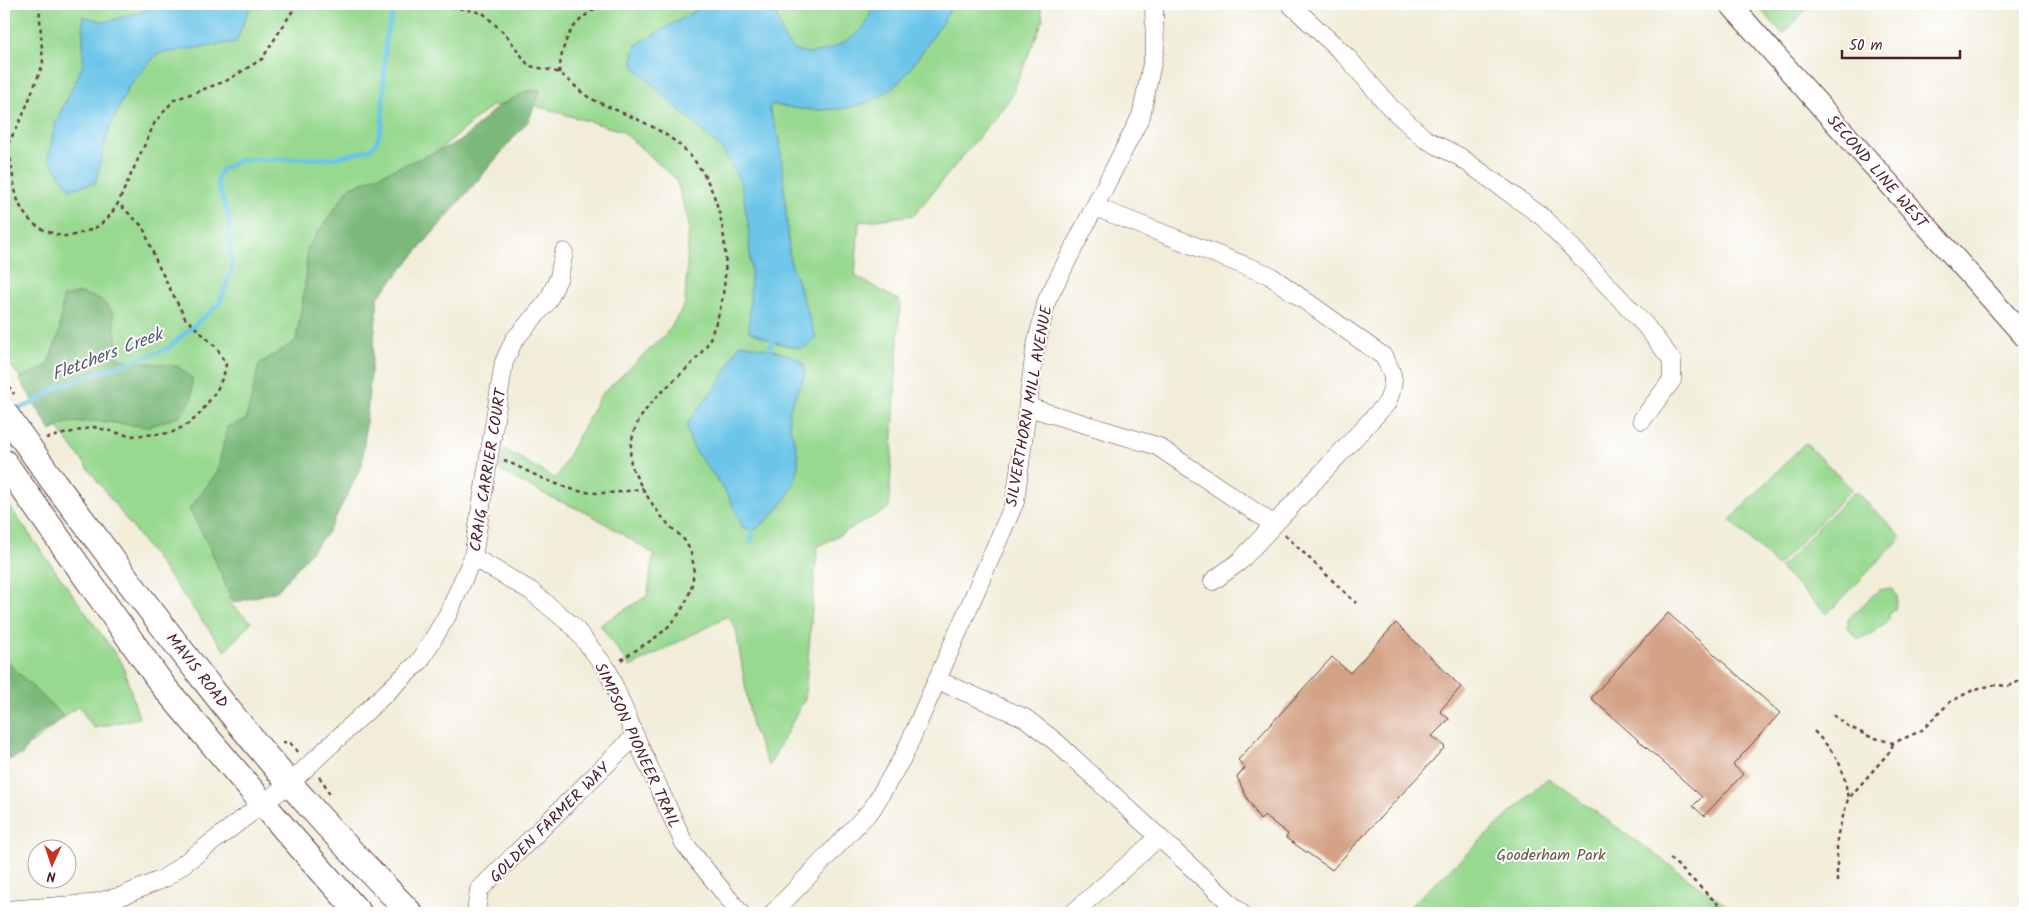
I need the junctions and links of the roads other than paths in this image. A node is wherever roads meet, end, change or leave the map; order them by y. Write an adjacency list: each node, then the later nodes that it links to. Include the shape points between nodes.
1 (1154, 4): 4 (street, SILVERTHORN MILL AVENUE, via 1156,49 1141,116)
2 (1290, 4): 9 (street, via 1346,56 1390,108 1425,139 1460,157 1544,218 1645,325 1672,360 1672,380)
3 (1730, 4): 6 (street, SECOND LINE WEST)
4 (1095, 207): 7 (street, SILVERTHORN MILL AVENUE, via 1047,300 1035,350); 11 (street, via 1269,275 1383,356 1392,370 1394,387 1387,403)
5 (564, 252): 12 (street, CRAIG CARRIER COURT, via 559,277 548,301 514,340 504,362)
6 (2025, 338)
7 (1028, 407): 11 (street, via 1157,446); 14 (street, SILVERTHORN MILL AVENUE, via 1014,502)
8 (4, 412): 16 (main road, MAVIS ROAD, bridge, via 197,670)
9 (1642, 420)
10 (4, 462): 17 (main road, via 164,687)
11 (1273, 524): 13 (street, via 1240,561)
12 (474, 557): 15 (street, SIMPSON PIONEER TRAIL, via 531,591 574,627 607,668); 16 (street, CRAIG CARRIER COURT, via 448,614 420,661)
13 (1213, 581)
14 (937, 680): 18 (street, via 1026,718); 25 (street, SILVERTHORN MILL AVENUE, via 904,755 872,809)
15 (635, 736): 23 (street, GOLDEN FARMER WAY, via 479,890); 24 (street, SIMPSON PIONEER TRAIL, via 684,843)
16 (290, 783): 17 (street, CRAIG CARRIER COURT); 22 (main road, MAVIS ROAD)
17 (264, 803): 19 (street, CRAIG CARRIER COURT, via 165,878); 21 (main road)
18 (1158, 838): 26 (street); 27 (street)
19 (90, 909): 20 (street, CRAIG CARRIER COURT)
20 (4, 910)
21 (359, 913)
22 (410, 913)
23 (476, 913)
24 (740, 913)
25 (773, 913)
26 (1073, 913)
27 (1241, 913)

